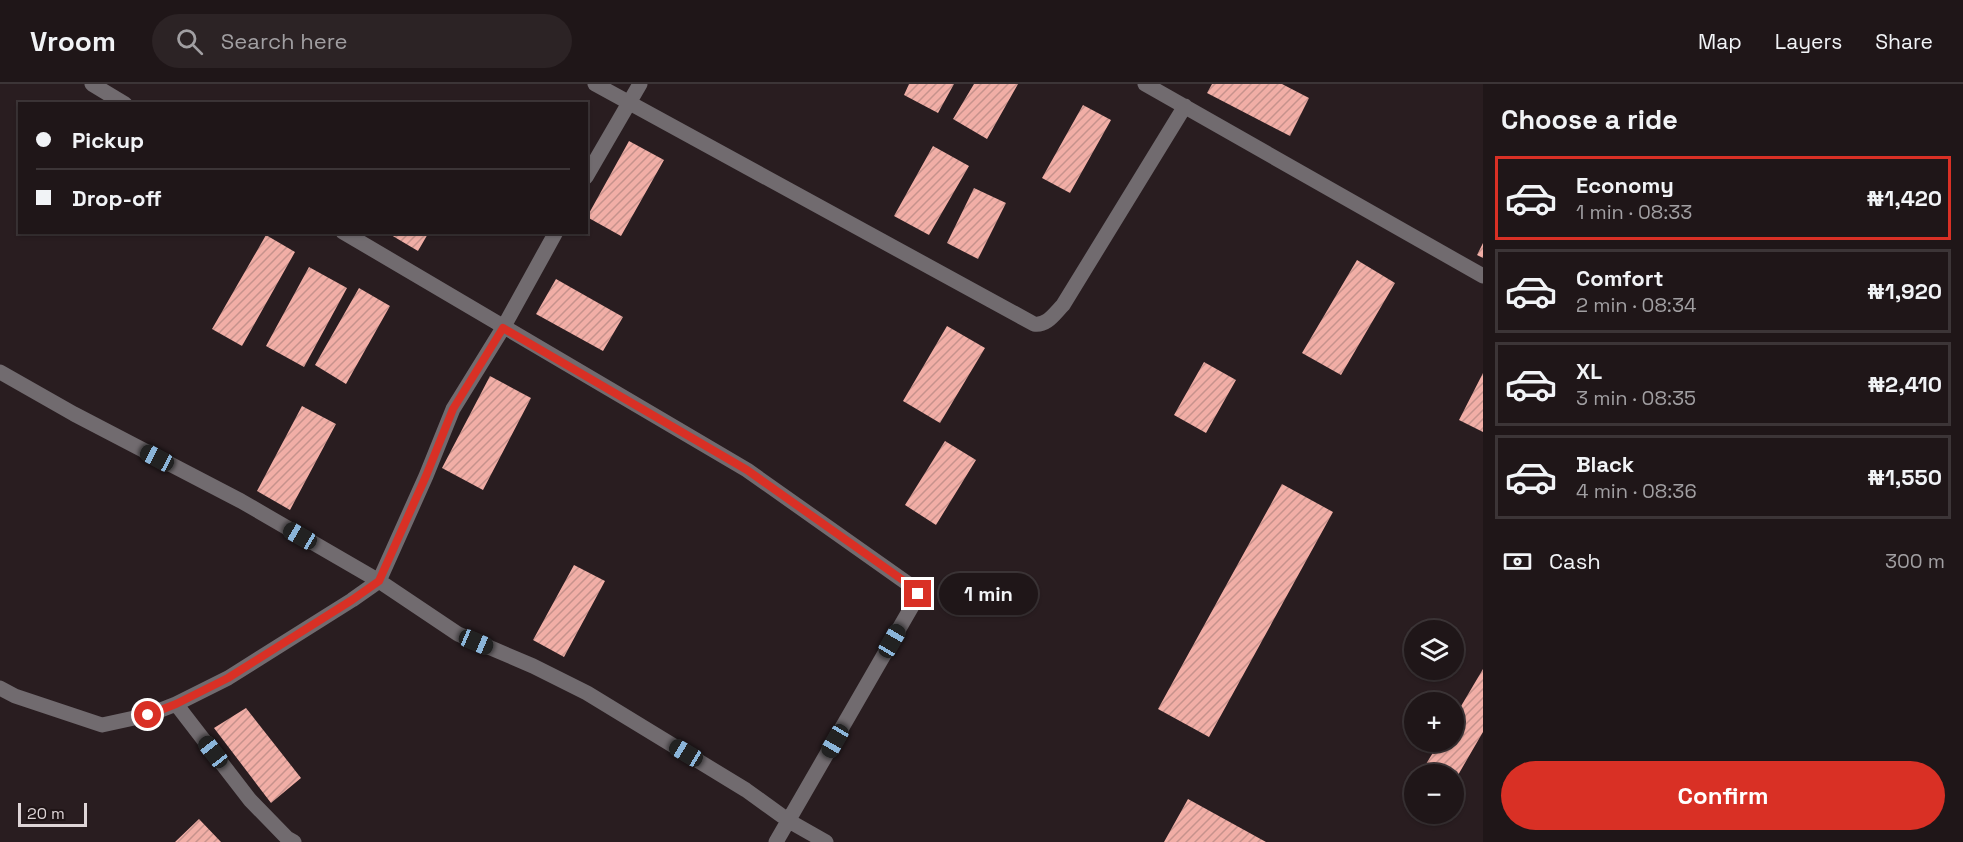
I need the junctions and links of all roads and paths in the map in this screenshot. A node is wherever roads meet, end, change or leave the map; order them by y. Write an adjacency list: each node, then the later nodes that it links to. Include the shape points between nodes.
1 (92, 84): 5 (street)
2 (595, 84): 6 (street)
3 (640, 84): 6 (street)
4 (1145, 84): 7 (street)
5 (122, 102)
6 (628, 103): 7 (street, via 1040,325 1063,305); 8 (street)
7 (1185, 106): 11 (street)
8 (588, 173)
9 (345, 234): 12 (street)
10 (555, 234): 12 (street)
11 (1483, 276)
12 (503, 328): 14 (street, via 453,409); 17 (street, via 747,470 918,594)
13 (0, 372): 14 (street, via 241,501)
14 (379, 581): 16 (street, via 228,678); 17 (street, via 458,634 587,693 746,790)
15 (0, 688): 16 (street, via 102,725)
16 (176, 704): 18 (street, via 250,800)
17 (789, 821): 19 (street); 20 (street)
18 (294, 842)
19 (776, 842)
20 (826, 842)

